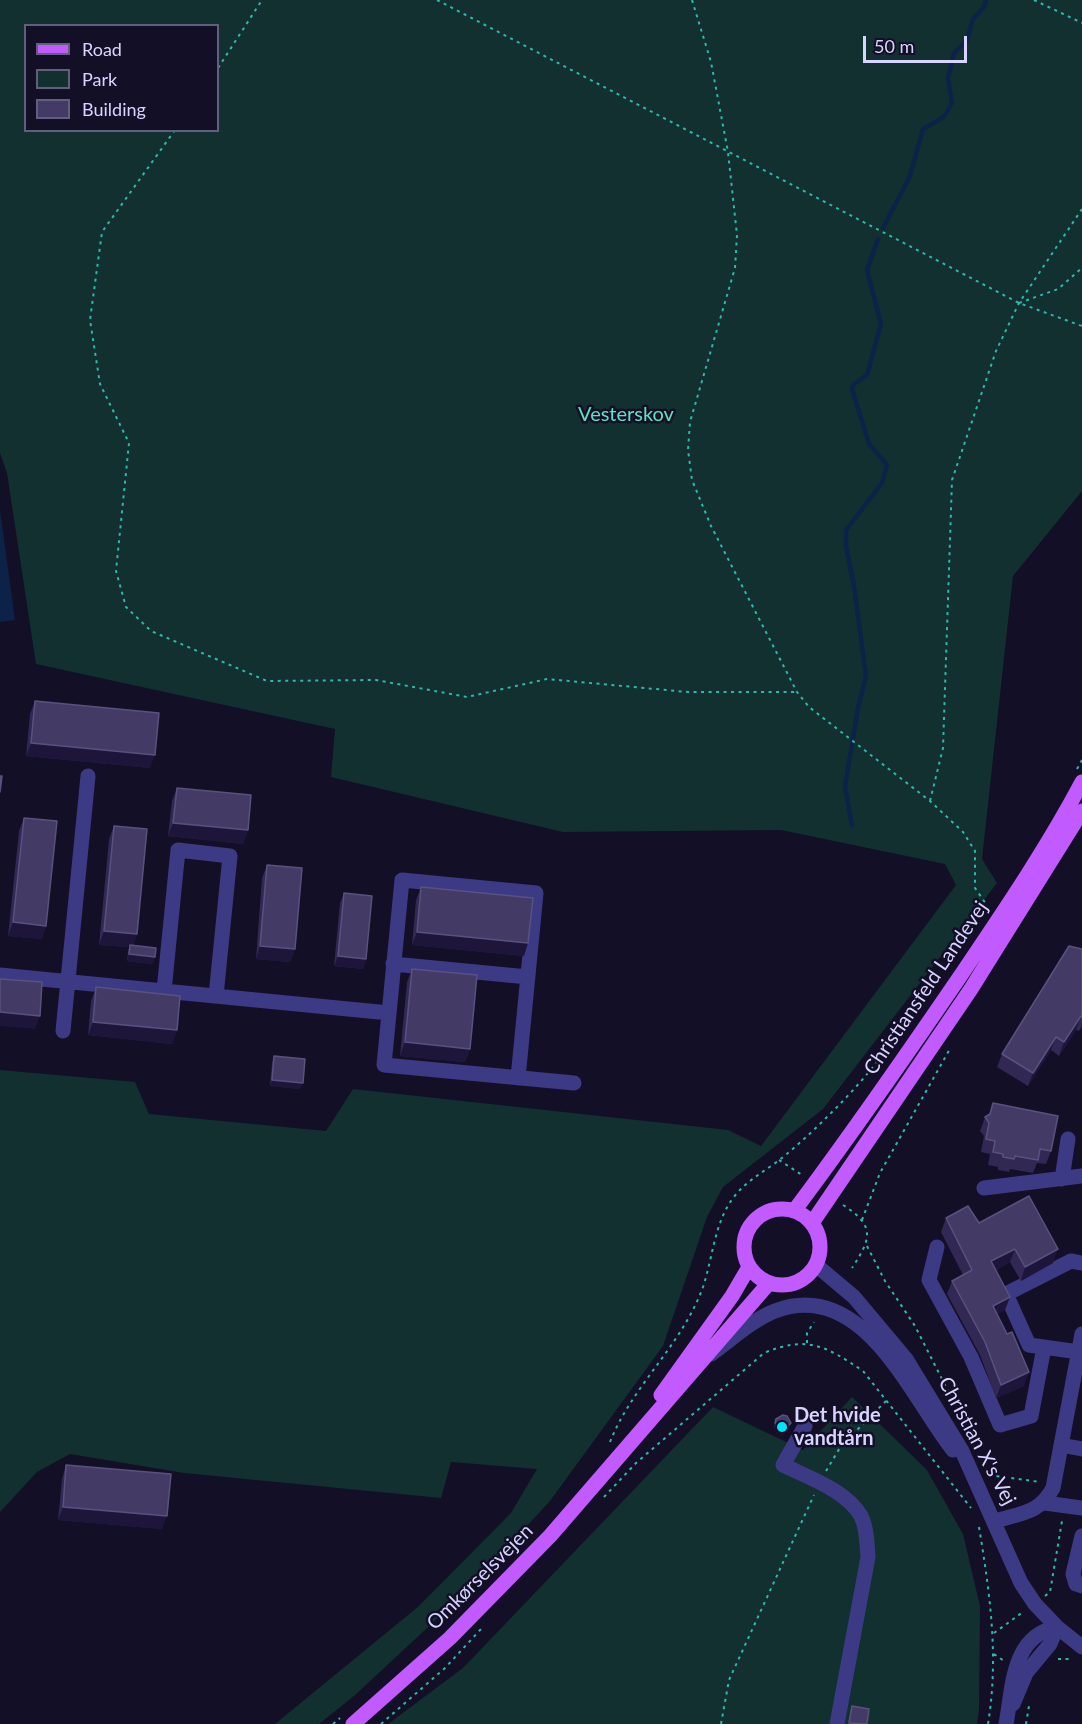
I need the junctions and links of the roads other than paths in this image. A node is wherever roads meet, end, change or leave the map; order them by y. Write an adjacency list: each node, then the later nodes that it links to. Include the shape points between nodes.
1 (88, 776): 7 (street)
2 (1082, 782): 18 (main road, Christiansfeld Landevej, via 972,958 848,1140)
3 (1082, 811): 19 (main road, Christiansfeld Landevej, via 971,989)
4 (393, 964): 6 (street); 6 (street, via 402,880 536,893); 10 (street)
5 (0, 975): 7 (street)
6 (528, 977): 12 (street)
7 (68, 982): 8 (street); 11 (street)
8 (164, 991): 9 (street); 9 (street, via 178,850 230,856)
9 (216, 996): 10 (street)
10 (389, 1013): 12 (street, via 384,1065)
11 (63, 1031)
12 (518, 1078): 13 (street)
13 (574, 1083)
14 (1068, 1139): 16 (street)
15 (1082, 1176): 16 (street)
16 (1062, 1179): 17 (street)
17 (984, 1188)
18 (794, 1211): 19 (main road); 23 (main road, via 771,1211 752,1223 744,1245)
19 (812, 1223): 22 (main road, via 820,1244)
20 (937, 1247): 26 (street, via 929,1280 971,1357 1000,1425 1031,1416)
21 (1082, 1263): 26 (street, via 1071,1261 1006,1294 1029,1345)
22 (816, 1265): 24 (main road, via 800,1281); 33 (street, Christian X's Vej, via 854,1297 906,1359)
23 (749, 1267): 24 (main road); 31 (main road, Omkørselsvejen)
24 (769, 1283): 28 (main road, Omkørselsvejen)
25 (1082, 1334): 27 (street)
26 (1044, 1347): 27 (street)
27 (1079, 1352): 30 (street)
28 (703, 1359): 31 (main road, Omkørselsvejen); 33 (street, via 775,1311 807,1306 847,1316 867,1330 936,1428)
29 (805, 1425): 43 (street, via 783,1465 844,1498 861,1516 867,1538 868,1557)
30 (1061, 1445): 32 (street); 34 (street, via 1053,1488)
31 (626, 1447): 41 (main road, Omkørselsvejen, via 516,1573 450,1638)
32 (1082, 1449)
33 (983, 1477): 36 (street, Christian X's Vej)
34 (1045, 1503): 35 (street); 36 (street, via 1035,1510)
35 (1082, 1508)
36 (995, 1521): 39 (street, Christian X's Vej, via 1009,1559 1035,1604)
37 (1082, 1536): 38 (street, via 1073,1574 1076,1584)
38 (1082, 1586)
39 (1057, 1627): 40 (street, Christian X's Vej); 42 (street, via 1044,1630 1031,1640 1020,1657 1012,1673)
40 (1082, 1647)
41 (348, 1720)
42 (1007, 1720)
43 (837, 1724)

